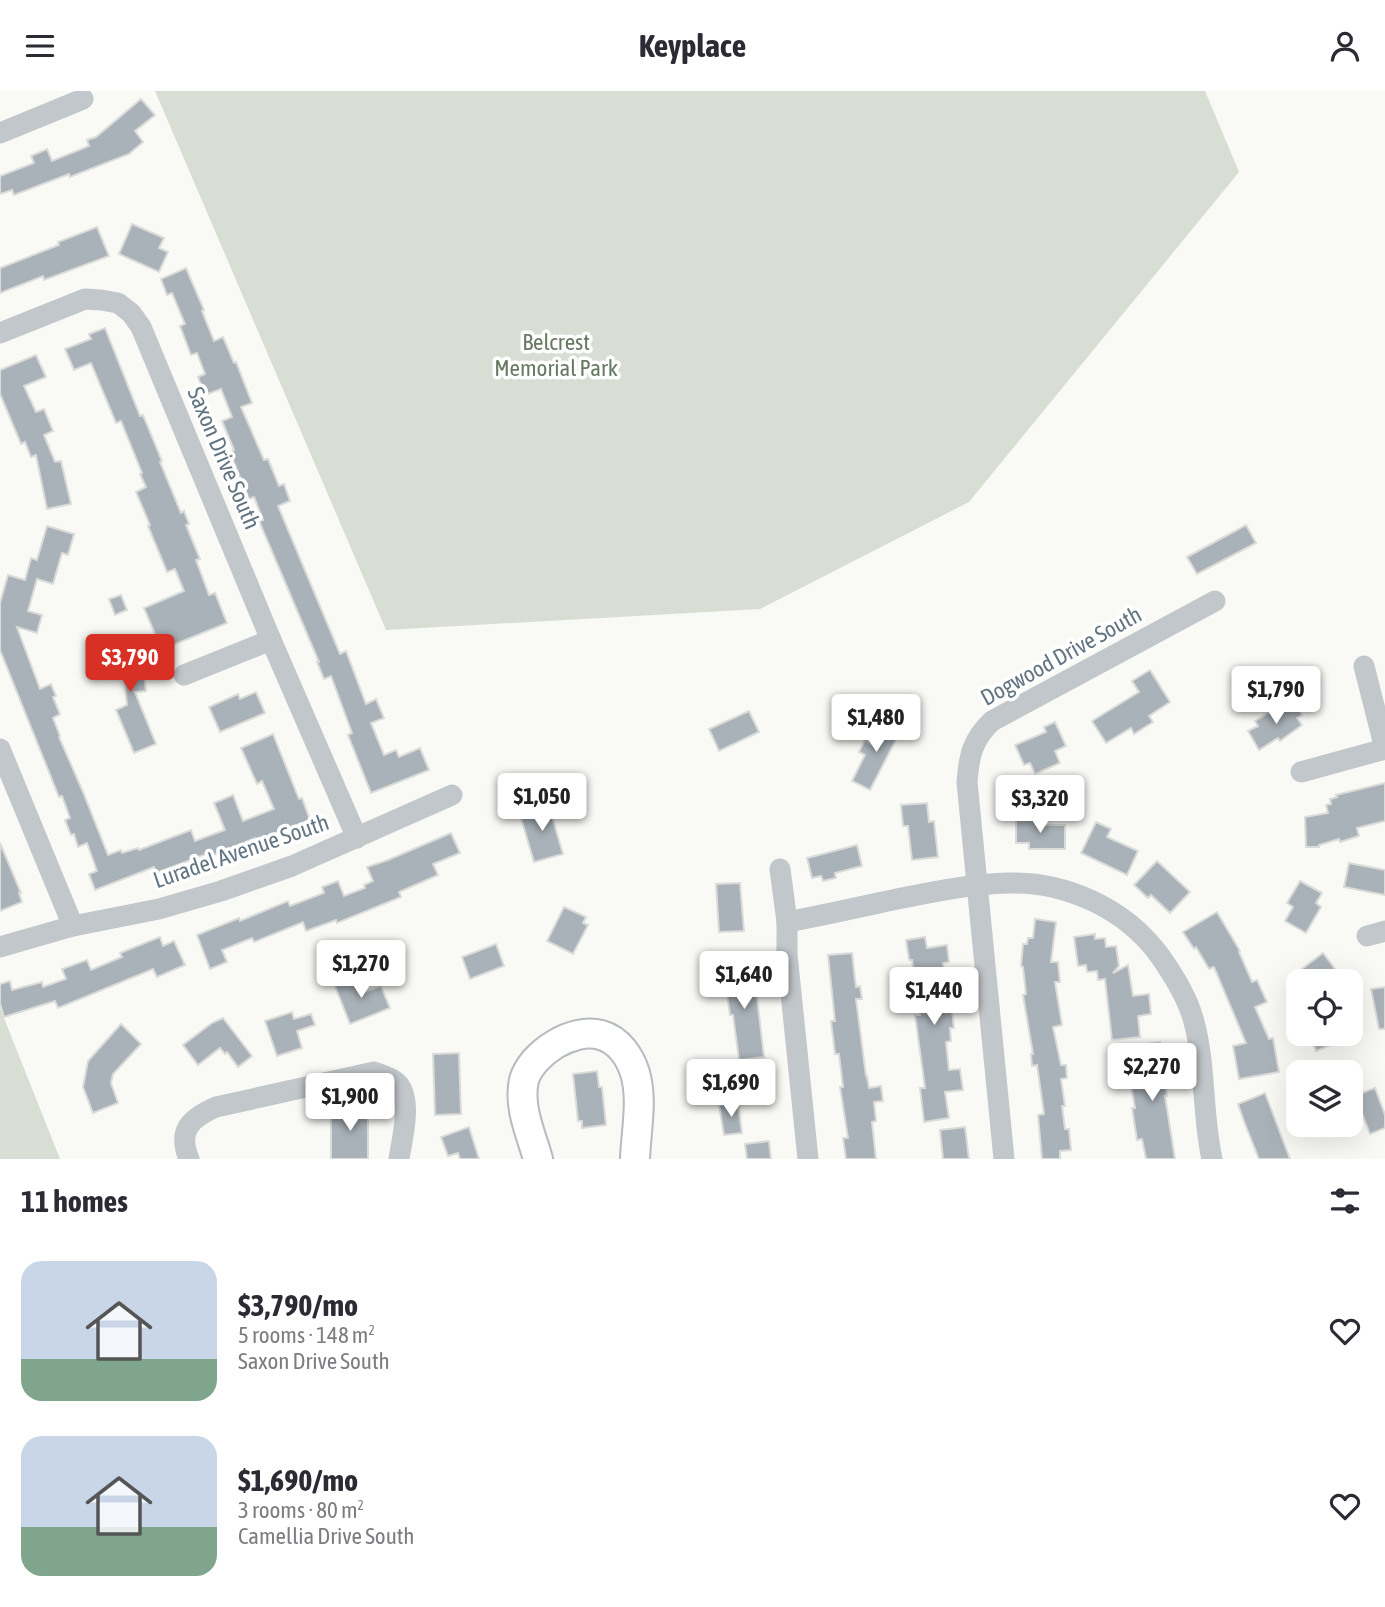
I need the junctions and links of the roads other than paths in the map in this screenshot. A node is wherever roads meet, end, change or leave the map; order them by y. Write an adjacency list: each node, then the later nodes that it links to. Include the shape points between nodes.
1 (83, 99): 2 (street)
2 (0, 132)
3 (0, 333): 5 (street, Saxon Drive South, via 85,299 118,303 131,313 141,327)
4 (1214, 601): 14 (street, Dogwood Drive South, via 992,721 980,733 968,761 967,782)
5 (271, 640): 7 (street); 12 (street, Saxon Drive South)
6 (1364, 666): 9 (street)
7 (184, 675)
8 (0, 749): 16 (street)
9 (1385, 749): 10 (street)
10 (1301, 772)
11 (452, 795): 12 (street, Luradel Avenue South)
12 (357, 838): 16 (street, Luradel Avenue South, via 221,891)
13 (780, 869): 15 (street)
14 (978, 885): 15 (street); 23 (street, Dogwood Drive South); 24 (street, via 1045,886 1074,894 1105,906 1150,942 1181,989 1194,1021)
15 (787, 922): 22 (street)
16 (73, 926): 17 (street, Luradel Avenue South)
17 (0, 947)
18 (188, 1159): 19 (street, via 186,1132 200,1114 374,1072 400,1086 405,1099)
19 (399, 1159)
20 (538, 1159): 21 (main road, via 523,1102 529,1067 550,1047 589,1034 600,1034 621,1047 635,1071 639,1103)
21 (635, 1159)
22 (808, 1159)
23 (1004, 1159)
24 (1212, 1159)

